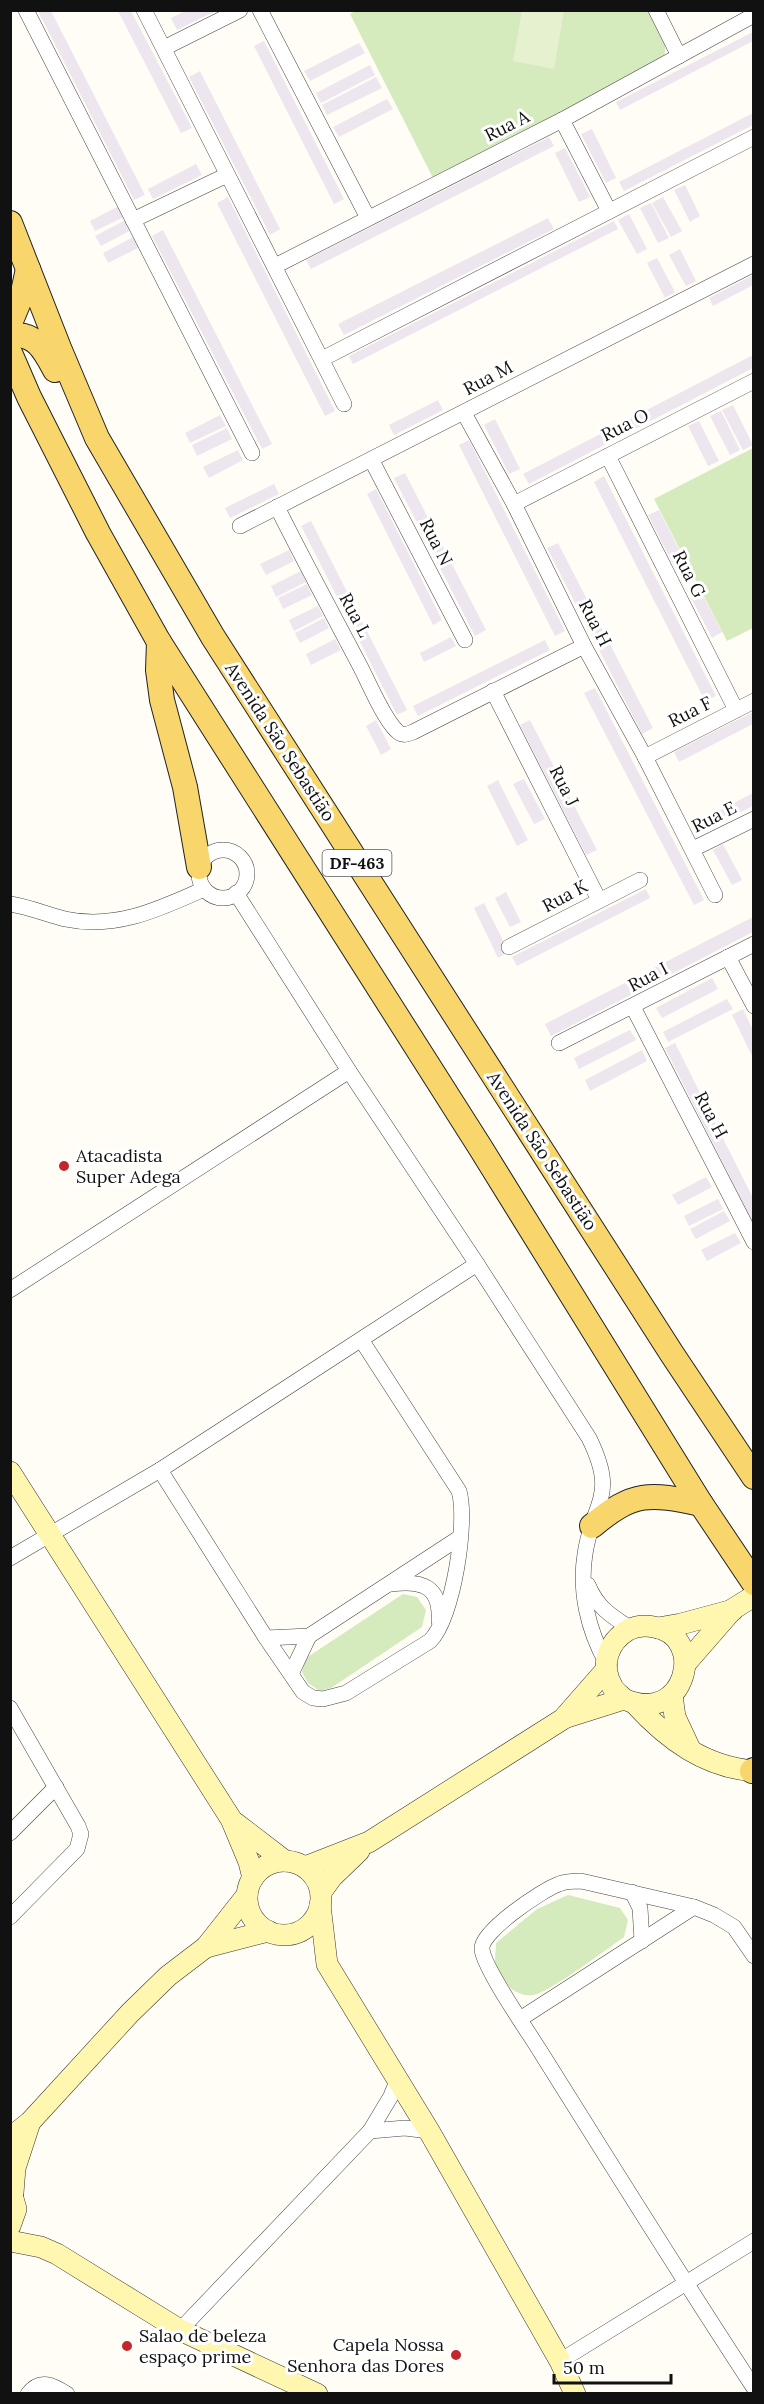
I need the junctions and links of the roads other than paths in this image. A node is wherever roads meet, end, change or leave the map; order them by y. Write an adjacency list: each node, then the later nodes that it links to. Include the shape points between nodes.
1 (26, 10): 14 (street)
2 (144, 10): 7 (street)
3 (240, 10): 7 (street)
4 (260, 10): 13 (street)
5 (656, 10): 8 (street)
6 (753, 15): 8 (street, Rua A)
7 (164, 48): 11 (street)
8 (679, 56): 9 (street, Rua A)
9 (562, 120): 12 (street); 13 (street, Rua A)
10 (753, 137): 12 (street)
11 (226, 175): 14 (street); 17 (street)
12 (609, 211): 22 (street)
13 (368, 218): 17 (street, Rua A)
14 (133, 220): 27 (street)
15 (10, 223): 18 (main road, Avenida São Sebastião / DF-463)
16 (753, 264): 25 (street, Rua M)
17 (275, 266): 22 (street)
18 (28, 269): 19 (main road); 26 (main road, Avenida São Sebastião / DF-463)
19 (10, 323)
20 (10, 336): 26 (main road, via 32,337 43,348 69,398)
21 (10, 353): 34 (main road, DF-463, via 98,533)
22 (322, 358): 24 (street)
23 (753, 381): 28 (street, Rua O)
24 (344, 404)
25 (464, 412): 29 (street, Rua M); 30 (street, Rua H)
26 (97, 438): 60 (main road, Avenida São Sebastião / DF-463, via 213,637)
27 (252, 453)
28 (608, 456): 30 (street, Rua O); 38 (street, Rua G)
29 (372, 461): 31 (street, Rua M); 33 (street, Rua N)
30 (514, 504): 35 (street, Rua H)
31 (277, 507): 32 (street, Rua M); 36 (street, Rua L, via 394,729 406,735)
32 (240, 526)
33 (465, 640)
34 (159, 642): 42 (main road, via 162,700 186,787); 62 (main road, DF-463)
35 (584, 646): 36 (street); 39 (street, Rua H)
36 (493, 691): 46 (street, Rua J)
37 (753, 701): 38 (street, Rua F)
38 (736, 710): 39 (street, Rua F)
39 (645, 757): 41 (street, Rua H)
40 (753, 819): 41 (street, Rua E)
41 (693, 849): 45 (street, Rua H)
42 (202, 878): 44 (street, via 216,897); 44 (street, via 203,859 210,853 228,850 243,861 246,879); 47 (street, via 155,911 129,920 65,919)
43 (640, 880): 46 (street, Rua K)
44 (236, 894): 54 (street)
45 (715, 894)
46 (599, 900): 49 (street, Rua K)
47 (10, 904)
48 (753, 944): 50 (street, Rua I)
49 (509, 947)
50 (728, 957): 51 (street); 52 (street, Rua I)
51 (753, 1006)
52 (633, 1007): 53 (street, Rua I); 55 (street, Rua H)
53 (559, 1043)
54 (349, 1071): 56 (street); 57 (street)
55 (753, 1242)
56 (477, 1264): 58 (street); 63 (street, via 597,1455 604,1489)
57 (10, 1290)
58 (362, 1341): 59 (street); 65 (street, via 459,1491 463,1519)
59 (160, 1470): 64 (street); 76 (street)
60 (751, 1471)
61 (10, 1473): 64 (street)
62 (701, 1504): 63 (main road, via 667,1497 630,1500); 68 (main road, DF-463)
63 (592, 1526): 67 (street)
64 (50, 1534): 66 (street); 87 (street)
65 (459, 1538): 69 (street); 74 (street, via 452,1593)
66 (10, 1558)
67 (583, 1571): 72 (street, via 597,1603); 78 (street, via 586,1604)
68 (753, 1583)
69 (389, 1584): 74 (street, via 420,1583 433,1592 439,1602); 75 (street)
70 (753, 1596): 71 (street)
71 (733, 1610): 73 (street); 77 (street)
72 (630, 1628): 73 (street); 78 (street, via 610,1648)
73 (658, 1628): 77 (street, via 672,1635 682,1648)
74 (438, 1633): 79 (street, via 374,1676 334,1697 313,1698 303,1692)
75 (309, 1636): 76 (street); 79 (street)
76 (266, 1638): 79 (street)
77 (686, 1664): 80 (street, via 683,1681)
78 (606, 1666): 81 (street, via 612,1686); 83 (street)
79 (291, 1674)
80 (672, 1695): 81 (street, via 655,1704); 84 (street, via 675,1717)
81 (630, 1702): 83 (street); 84 (street)
82 (10, 1708): 86 (street)
83 (563, 1719): 89 (street)
84 (691, 1752): 85 (street, via 718,1765)
85 (753, 1771)
86 (56, 1787): 88 (street); 96 (street, via 78,1826 80,1843)
87 (231, 1819): 90 (street); 92 (street, via 249,1862)
88 (10, 1833)
89 (369, 1842): 91 (street); 94 (street, via 347,1860)
90 (285, 1861): 91 (street); 92 (street, via 264,1867)
91 (305, 1867): 94 (street, via 315,1878)
92 (250, 1886): 97 (street, via 248,1906); 99 (street)
93 (632, 1892): 95 (street); 98 (street, via 640,1908); 101 (street, via 567,1881 543,1892 489,1933 481,1948 485,1961)
94 (320, 1899): 97 (street, via 315,1918 306,1928 284,1936); 102 (street, via 327,1964)
95 (694, 1907): 98 (street); 100 (street, via 734,1927)
96 (10, 1917)
97 (268, 1931): 99 (street)
98 (642, 1941): 101 (street)
99 (206, 1947): 103 (street, via 168,1976 130,2013)
100 (753, 1956)
101 (520, 2019): 111 (street)
102 (397, 2081): 104 (street); 105 (street)
103 (30, 2122): 106 (street); 107 (street)
104 (370, 2131): 105 (street); 112 (street)
105 (429, 2131): 113 (street)
106 (10, 2138)
107 (12, 2190): 108 (street, via 16,2209)
108 (10, 2226)
109 (10, 2241): 112 (street, via 57,2254)
110 (753, 2241): 111 (street)
111 (686, 2284): 113 (street); 114 (street)
112 (180, 2330): 117 (street)
113 (560, 2361): 118 (street)
114 (753, 2388)
115 (28, 2394): 116 (street, via 38,2385 46,2384)
116 (67, 2394)
117 (317, 2394)
118 (575, 2394)

